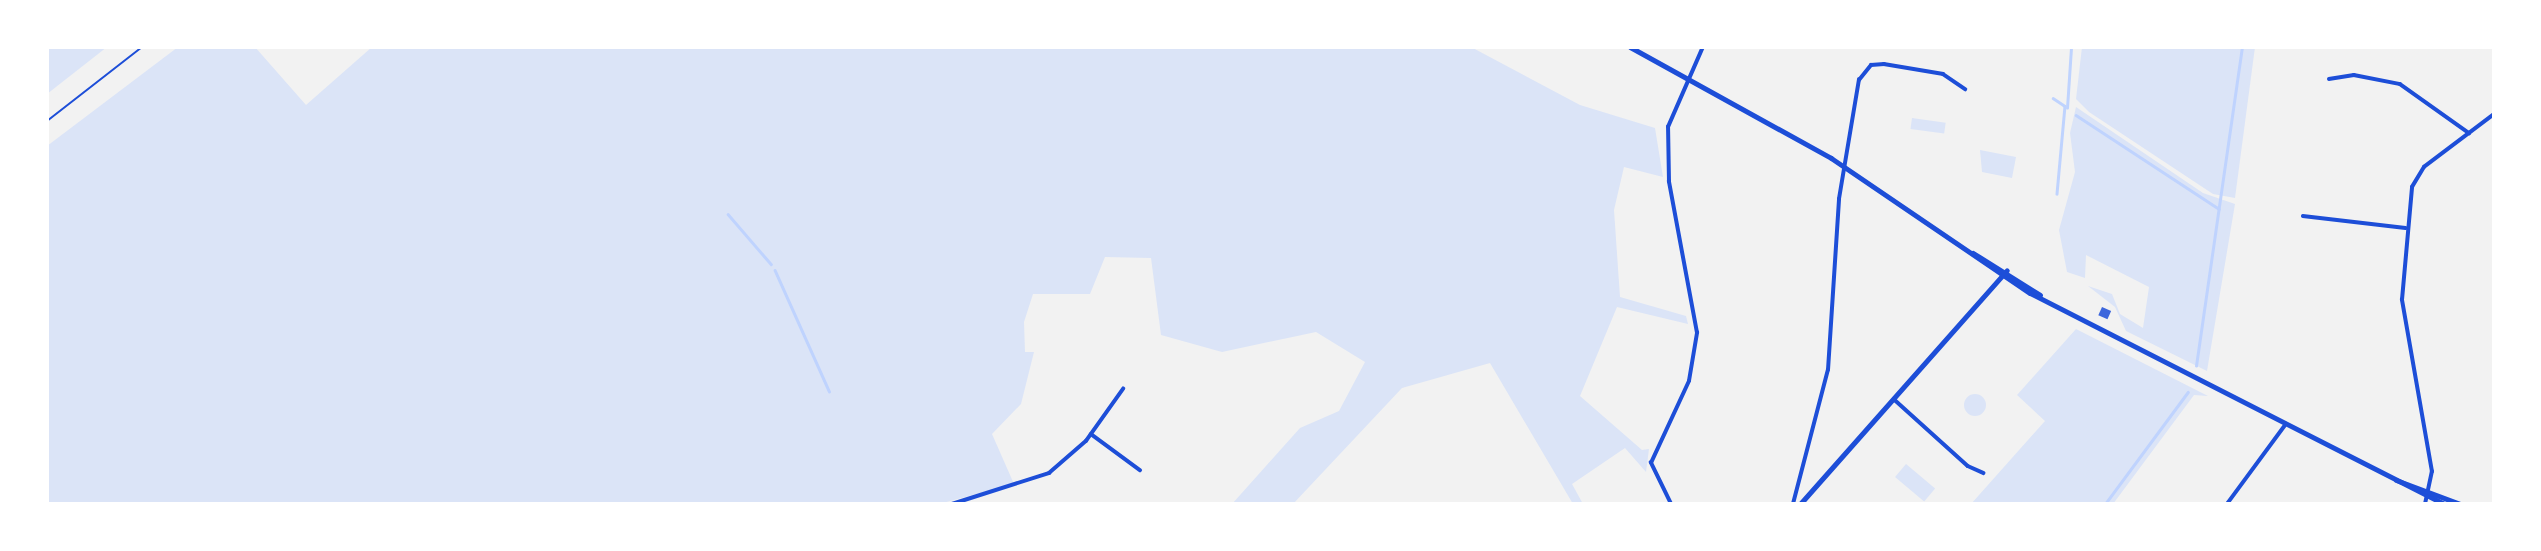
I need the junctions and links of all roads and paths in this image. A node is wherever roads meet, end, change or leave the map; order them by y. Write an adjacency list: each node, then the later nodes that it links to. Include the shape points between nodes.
1 (142, 47): 8 (lane)
2 (1630, 47): 4 (main road)
3 (1703, 47): 4 (street)
4 (1686, 78): 10 (main road); 27 (street, via 1667,147 1696,352 1651,463)
5 (2329, 79): 9 (street, via 2354,75 2400,84)
6 (1965, 89): 10 (street, via 1943,74 1871,65 1859,80)
7 (2494, 114): 9 (street)
8 (47, 121)
9 (2469, 133): 12 (street, via 2416,177)
10 (1847, 169): 13 (main road); 28 (street, via 1839,200 1828,370)
11 (2303, 216): 12 (street)
12 (2405, 229): 24 (street, via 2402,300 2430,458)
13 (1971, 253): 14 (main road); 15 (main road)
14 (2007, 270): 15 (main road); 16 (main road)
15 (2002, 277): 16 (main road); 18 (main road)
16 (2040, 295): 19 (main road)
17 (1123, 389): 20 (street)
18 (1895, 400): 22 (street, via 1968,466); 29 (main road)
19 (2287, 424): 23 (main road); 30 (street)
20 (1090, 434): 21 (street); 26 (street, via 1038,479)
21 (1140, 470)
22 (1984, 473)
23 (2396, 480): 24 (main road); 25 (main road)
24 (2429, 490): 25 (street); 32 (main road)
25 (2426, 501): 31 (main road)
26 (952, 504)
27 (1671, 504)
28 (1793, 504)
29 (1800, 504)
30 (2227, 504)
31 (2445, 504)
32 (2460, 504)

